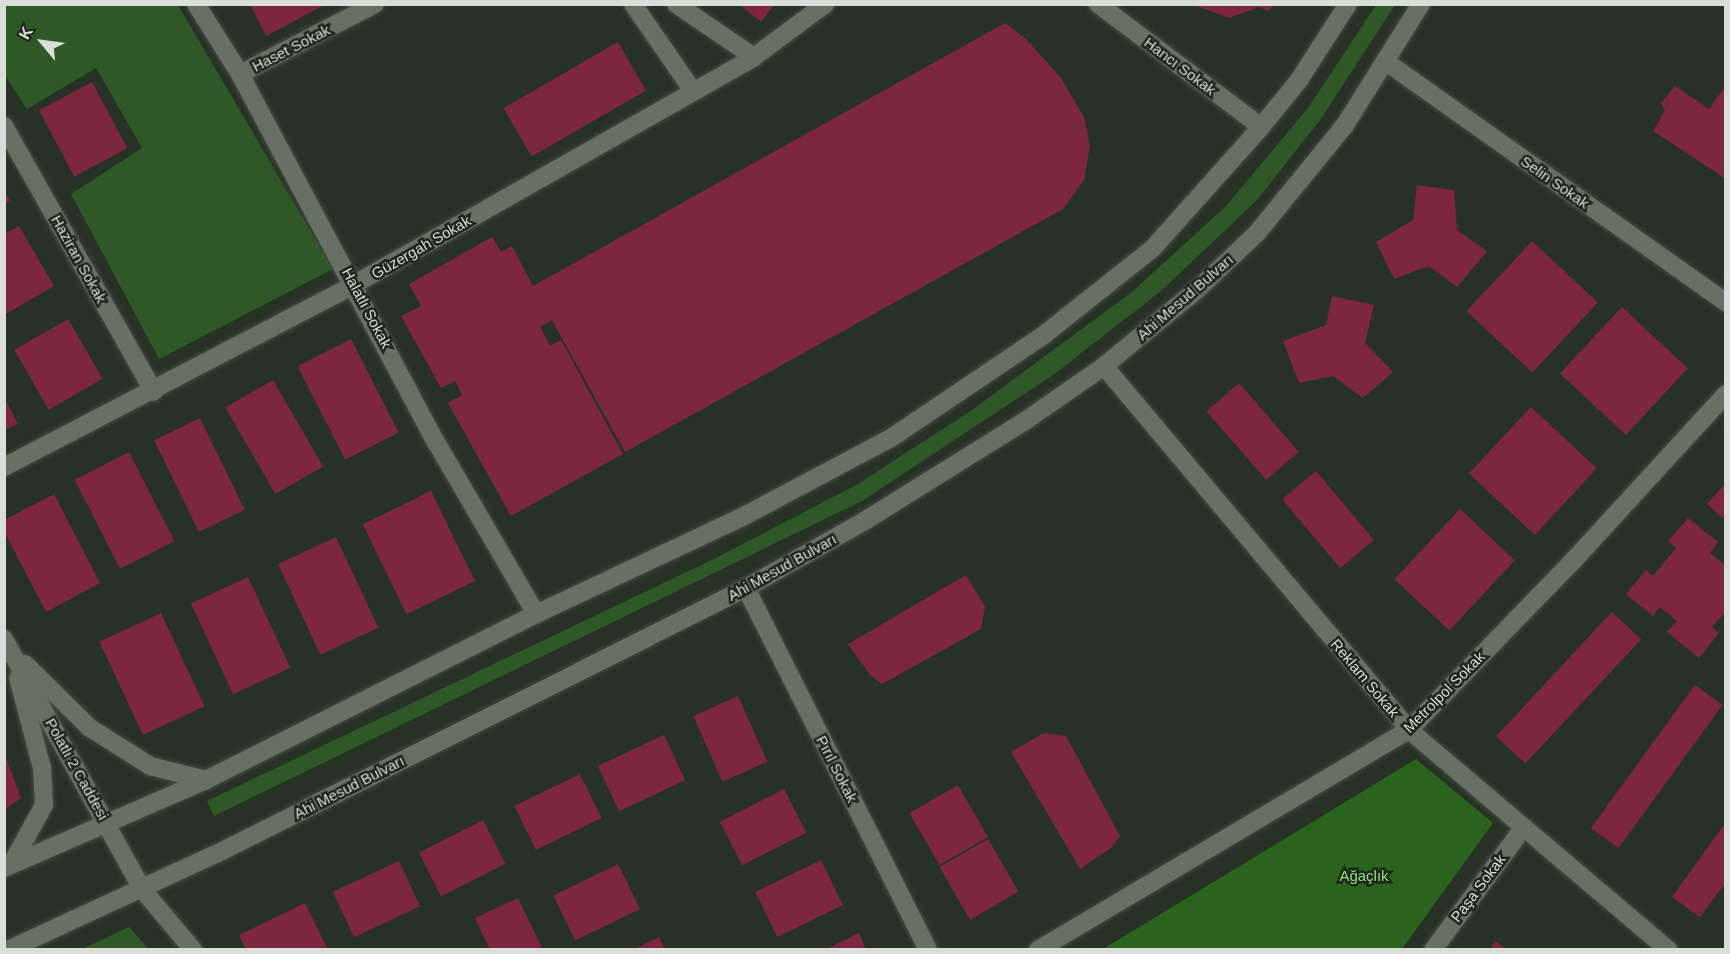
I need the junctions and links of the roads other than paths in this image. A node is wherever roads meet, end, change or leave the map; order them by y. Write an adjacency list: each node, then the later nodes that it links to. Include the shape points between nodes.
1 (196, 4): 11 (street, Halatlı Sokak)
2 (375, 4): 11 (street, Haset Sokak)
3 (633, 4): 12 (street)
4 (676, 4): 9 (street)
5 (825, 4): 9 (street, Güzergah Sokak)
6 (1098, 4): 14 (street, Hancı Sokak)
7 (1348, 4): 14 (street, via 1299,80)
8 (1421, 4): 10 (street, Ahi Mesud Bulvarı)
9 (753, 57): 12 (street, Güzergah Sokak)
10 (1385, 62): 16 (street, Selin Sokak); 17 (street, Ahi Mesud Bulvarı, via 1345,125 1257,233 1199,288)
11 (240, 74): 15 (street, Halatlı Sokak)
12 (693, 91): 15 (street, Güzergah Sokak)
13 (4, 126): 18 (street, Haziran Sokak)
14 (1261, 127): 22 (street, via 1193,207 1145,254 1045,334 920,419 824,476)
15 (355, 284): 18 (street, Güzergah Sokak); 22 (street, Halatlı Sokak, via 436,442)
16 (1725, 302)
17 (1104, 366): 21 (street, Ahi Mesud Bulvarı, via 886,508); 24 (street, Reklam Sokak)
18 (154, 392): 20 (street, Güzergah Sokak)
19 (1725, 394): 24 (street, Metrolpol Sokak, via 1572,562)
20 (4, 467)
21 (746, 588): 29 (street, Ahi Mesud Bulvarı); 32 (street, Pırıl Sokak)
22 (536, 614): 25 (street)
23 (8, 644): 25 (street, via 90,728 150,766); 26 (street, Polatlı 2 Caddesi); 28 (street, via 42,768 44,805)
24 (1409, 730): 27 (street, Reklam Sokak); 33 (street, Metrolpol Sokak)
25 (206, 780): 26 (street)
26 (108, 825): 28 (street); 29 (street, Polatlı 2 Caddesi)
27 (1524, 827): 34 (street, Paşa Sokak); 35 (street, Reklam Sokak)
28 (8, 867)
29 (142, 889): 30 (street, Ahi Mesud Bulvarı); 31 (street, Polatlı 2 Caddesi)
30 (8, 950)
31 (193, 950)
32 (928, 950)
33 (1038, 950)
34 (1433, 950)
35 (1668, 950)

